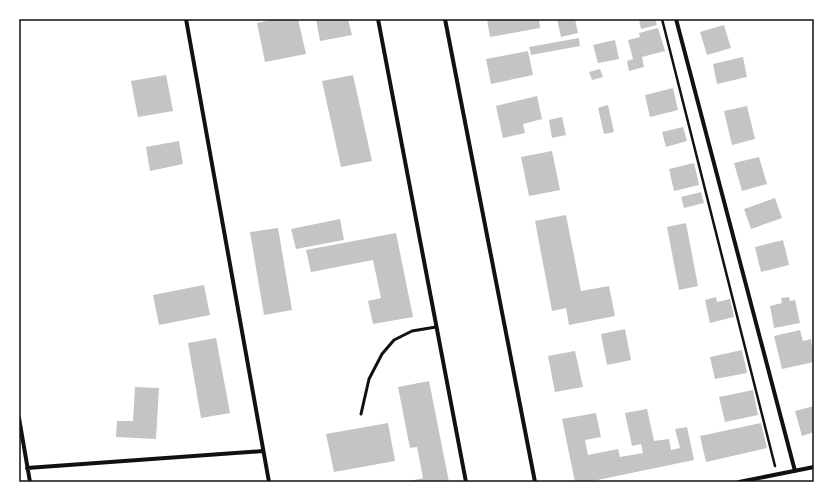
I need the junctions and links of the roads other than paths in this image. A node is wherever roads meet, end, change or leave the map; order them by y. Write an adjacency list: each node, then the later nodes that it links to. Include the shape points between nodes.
1 (186, 19): 8 (street)
2 (378, 19): 5 (street)
3 (445, 19): 15 (street)
4 (676, 19): 11 (street)
5 (436, 327): 6 (lane, via 412,332 394,340 382,354 369,379); 14 (street)
6 (361, 414)
7 (19, 418): 10 (street)
8 (263, 451): 10 (street); 13 (street)
9 (814, 467): 11 (street)
10 (27, 468): 12 (street)
11 (795, 471): 16 (street)
12 (30, 482)
13 (269, 482)
14 (466, 482)
15 (534, 482)
16 (738, 482)

